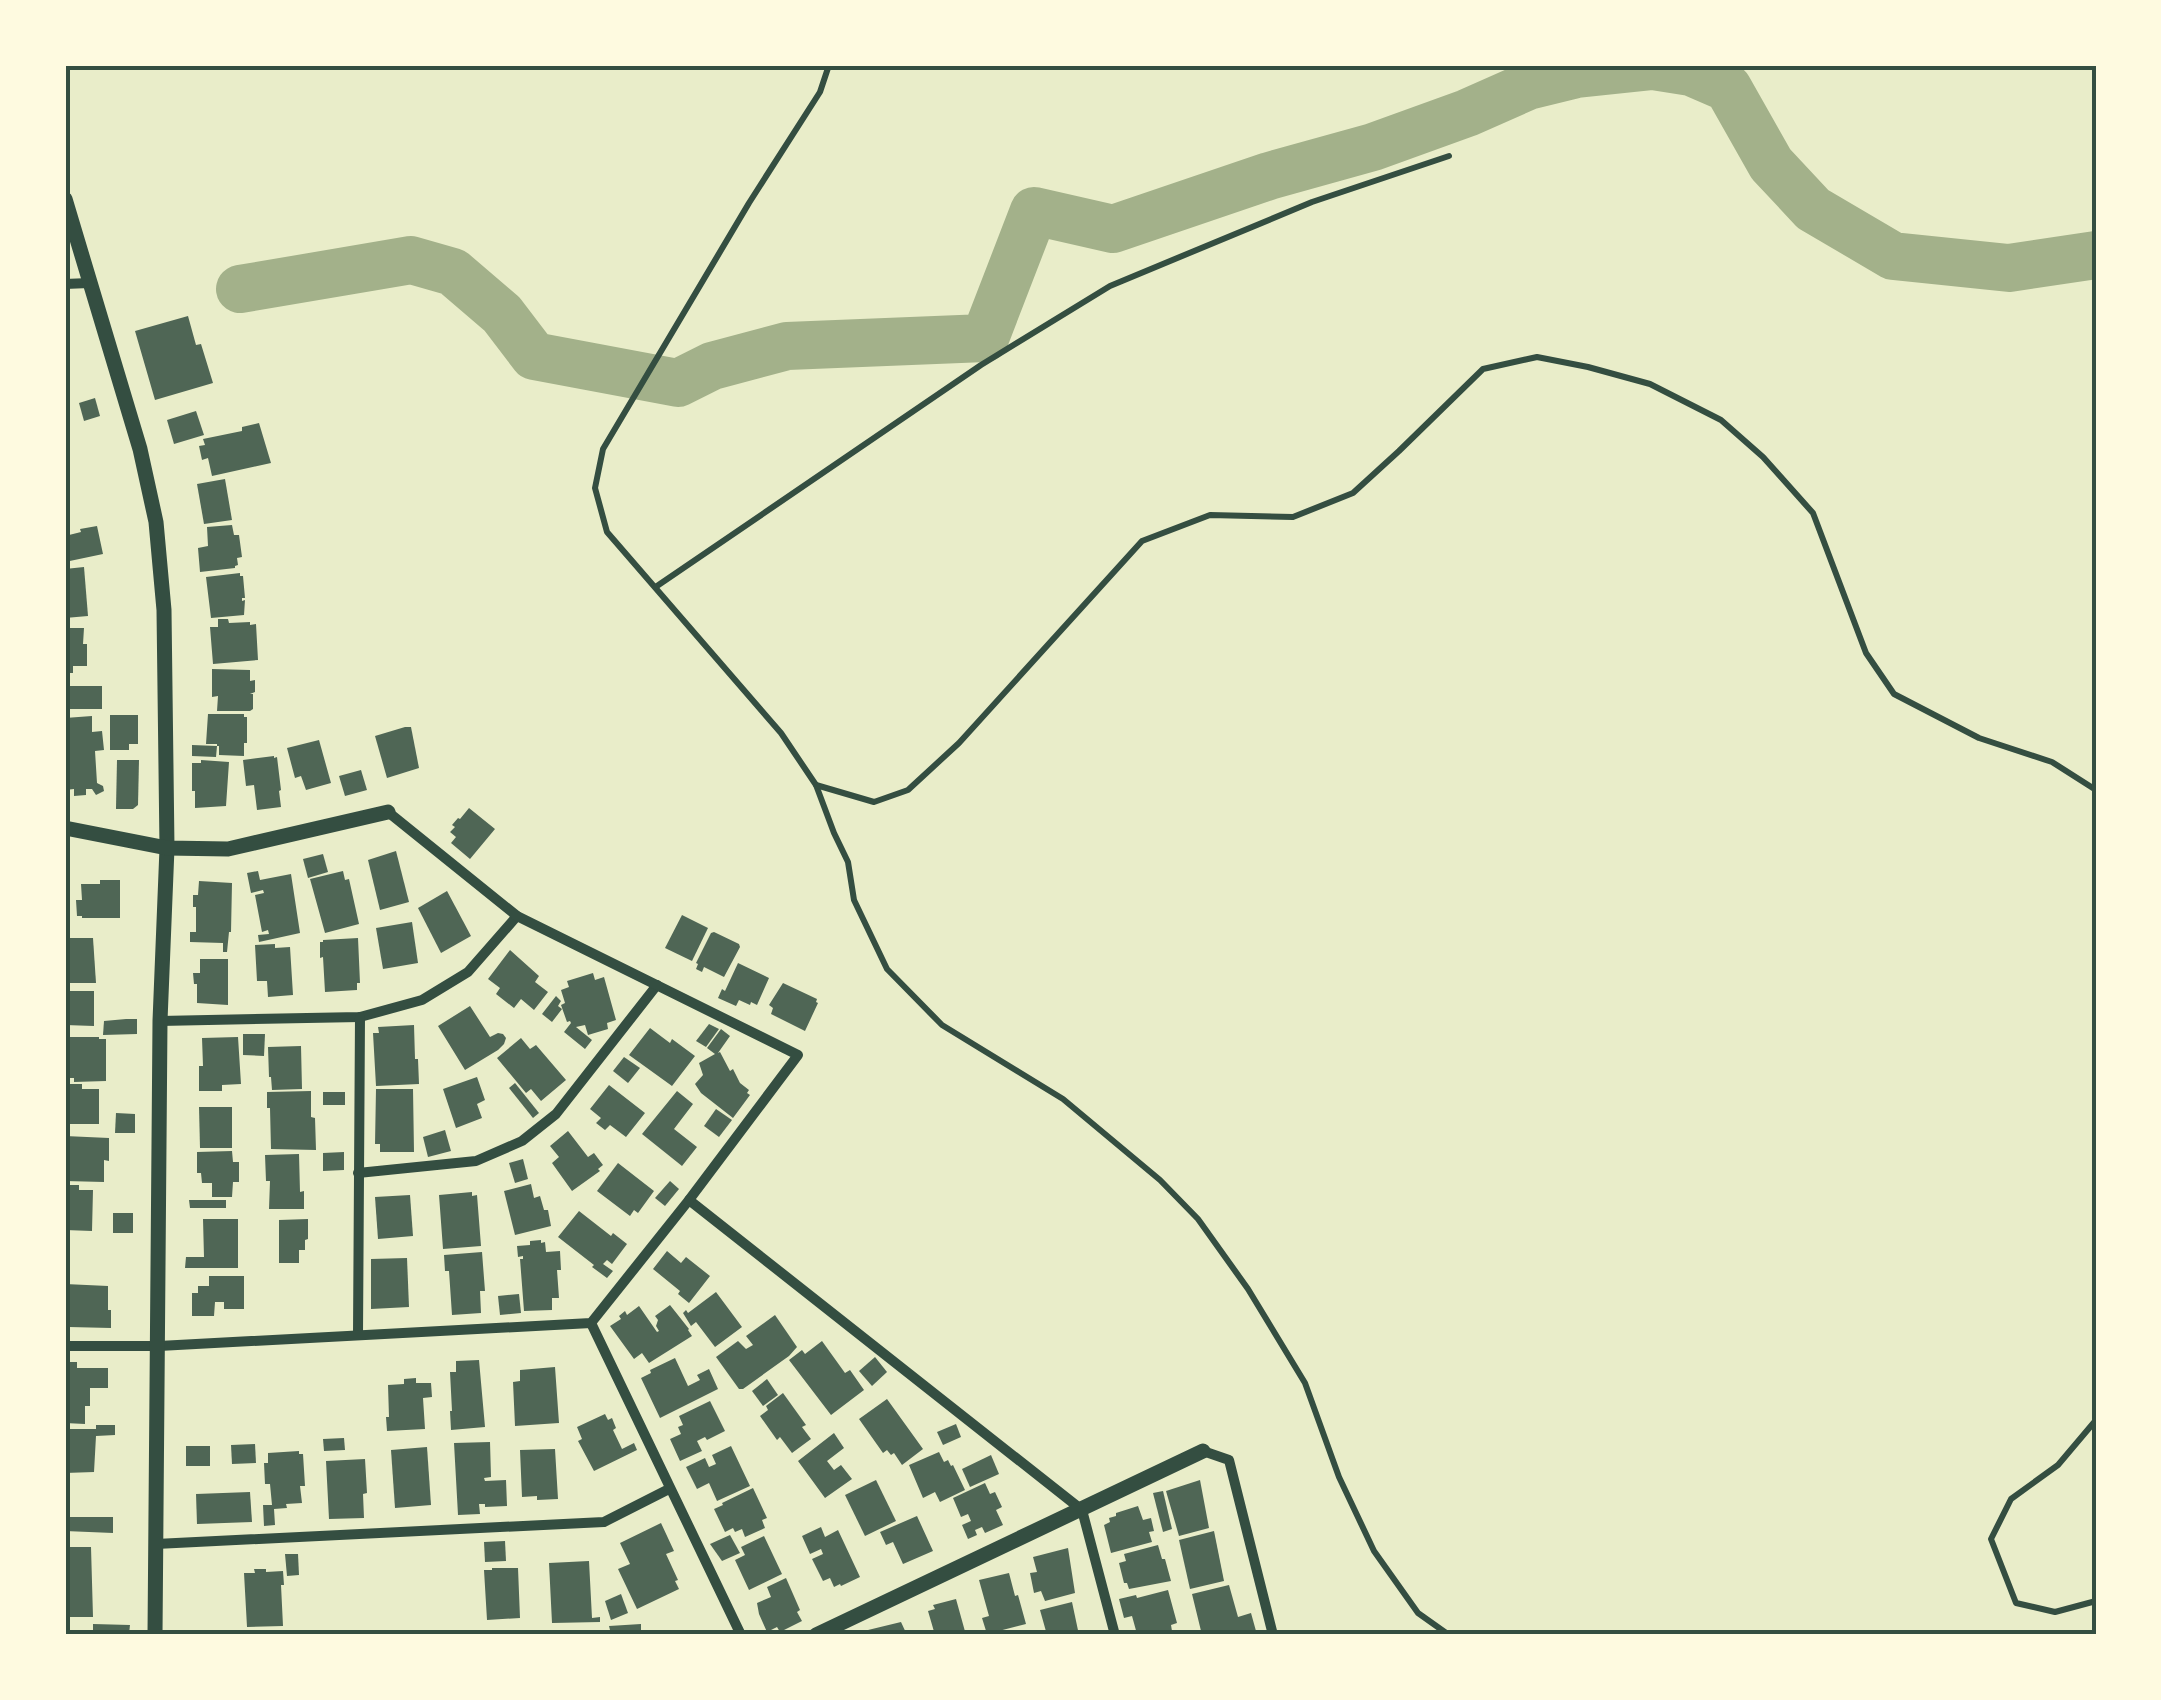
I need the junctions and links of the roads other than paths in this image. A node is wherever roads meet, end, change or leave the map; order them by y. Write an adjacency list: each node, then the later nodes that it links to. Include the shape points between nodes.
1 (829, 65): 6 (lane, via 820,92 603,449 595,488 607,532)
2 (1449, 156): 6 (lane, via 1312,202 1110,286 981,365)
3 (65, 199): 5 (street)
4 (65, 284): 5 (street)
5 (90, 284): 11 (street, via 156,522 164,610)
6 (656, 586): 7 (lane)
7 (816, 784): 8 (lane, via 874,802 908,790 959,744 1142,541 1210,515 1294,517 1353,493 1483,369 1538,357 1650,384 1722,420 1812,514 1866,653 1894,694 1980,738 2052,762); 33 (lane, via 848,862 854,900 886,969 942,1025 1063,1099 1198,1219 1305,1383 1374,1551 1418,1613)
8 (2096, 790)
9 (388, 812): 11 (street, via 228,849); 12 (street)
10 (65, 828): 11 (street)
11 (167, 848): 15 (street)
12 (517, 916): 13 (street); 14 (street, via 468,972 422,1000)
13 (658, 985): 16 (street, via 556,1114 522,1141 476,1162); 17 (street, via 798,1056)
14 (360, 1017): 15 (street); 16 (street)
15 (160, 1021): 21 (street)
16 (358, 1173): 19 (street)
17 (689, 1200): 18 (street); 25 (street)
18 (591, 1322): 19 (street); 24 (street)
19 (358, 1334): 21 (street)
20 (65, 1346): 21 (street)
21 (158, 1346): 26 (street)
22 (2096, 1420): 27 (lane, via 2058,1464 2011,1499 1991,1539 2016,1603 2055,1612)
23 (1203, 1451): 25 (street); 32 (street, via 1229,1460)
24 (669, 1489): 26 (street, via 604,1522); 29 (street)
25 (1082, 1510): 30 (street); 31 (street)
26 (156, 1544): 28 (street)
27 (2096, 1601)
28 (155, 1635)
29 (741, 1635)
30 (816, 1635)
31 (1115, 1635)
32 (1273, 1635)
33 (1448, 1635)

